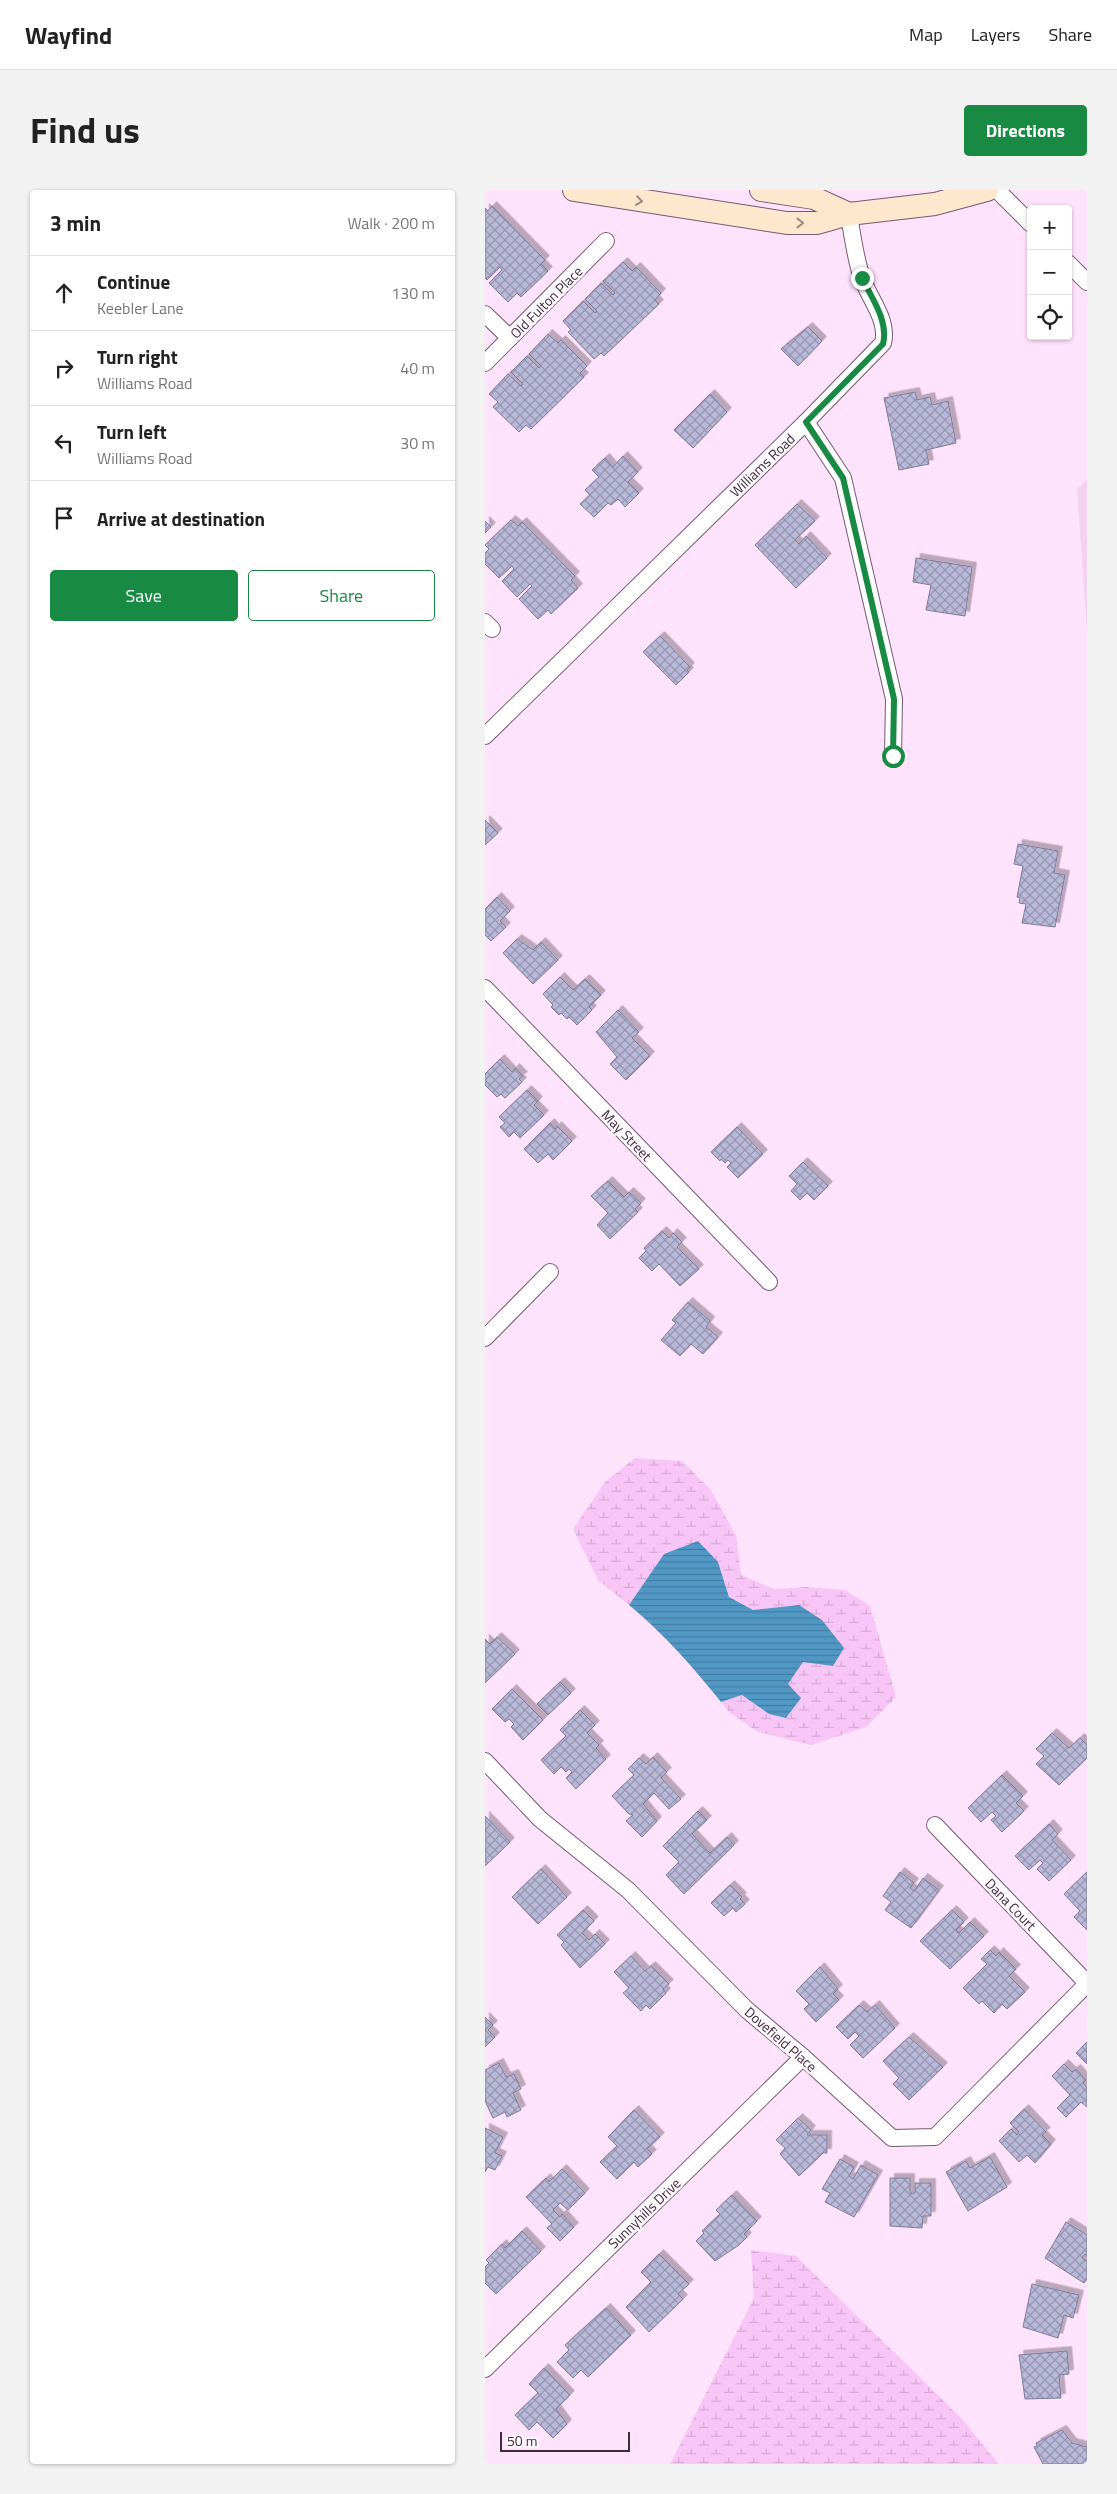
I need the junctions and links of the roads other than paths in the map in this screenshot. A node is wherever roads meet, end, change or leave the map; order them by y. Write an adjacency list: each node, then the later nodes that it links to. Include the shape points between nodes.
1 (573, 190): 5 (street, one-way to 5, via 787,223 817,223)
2 (761, 190): 5 (street, via 814,198)
3 (987, 190): 5 (street, via 935,204)
4 (997, 190): 6 (street)
5 (849, 214): 13 (street, Williams Road, via 862,278 881,316 885,334 883,344)
6 (1027, 220)
7 (606, 241): 11 (street, Old Fulton Place)
8 (1072, 267): 9 (street)
9 (1087, 282)
10 (485, 314): 11 (street)
11 (511, 338): 12 (street, Old Fulton Place)
12 (485, 363)
13 (806, 422): 14 (street, Williams Road); 15 (street, via 843,478 894,699)
14 (485, 736)
15 (893, 756)
16 (485, 988): 18 (street, May Street)
17 (550, 1272): 19 (street)
18 (769, 1282)
19 (485, 1338)
20 (485, 1761): 23 (street, Dovefield Place, via 540,1819 628,1890 747,2010)
21 (935, 1825): 22 (street, Dana Court)
22 (1087, 1984): 23 (street, Dovefield Place, via 935,2137 892,2138)
23 (803, 2057): 24 (street, Sunnyhills Drive)
24 (485, 2369)

